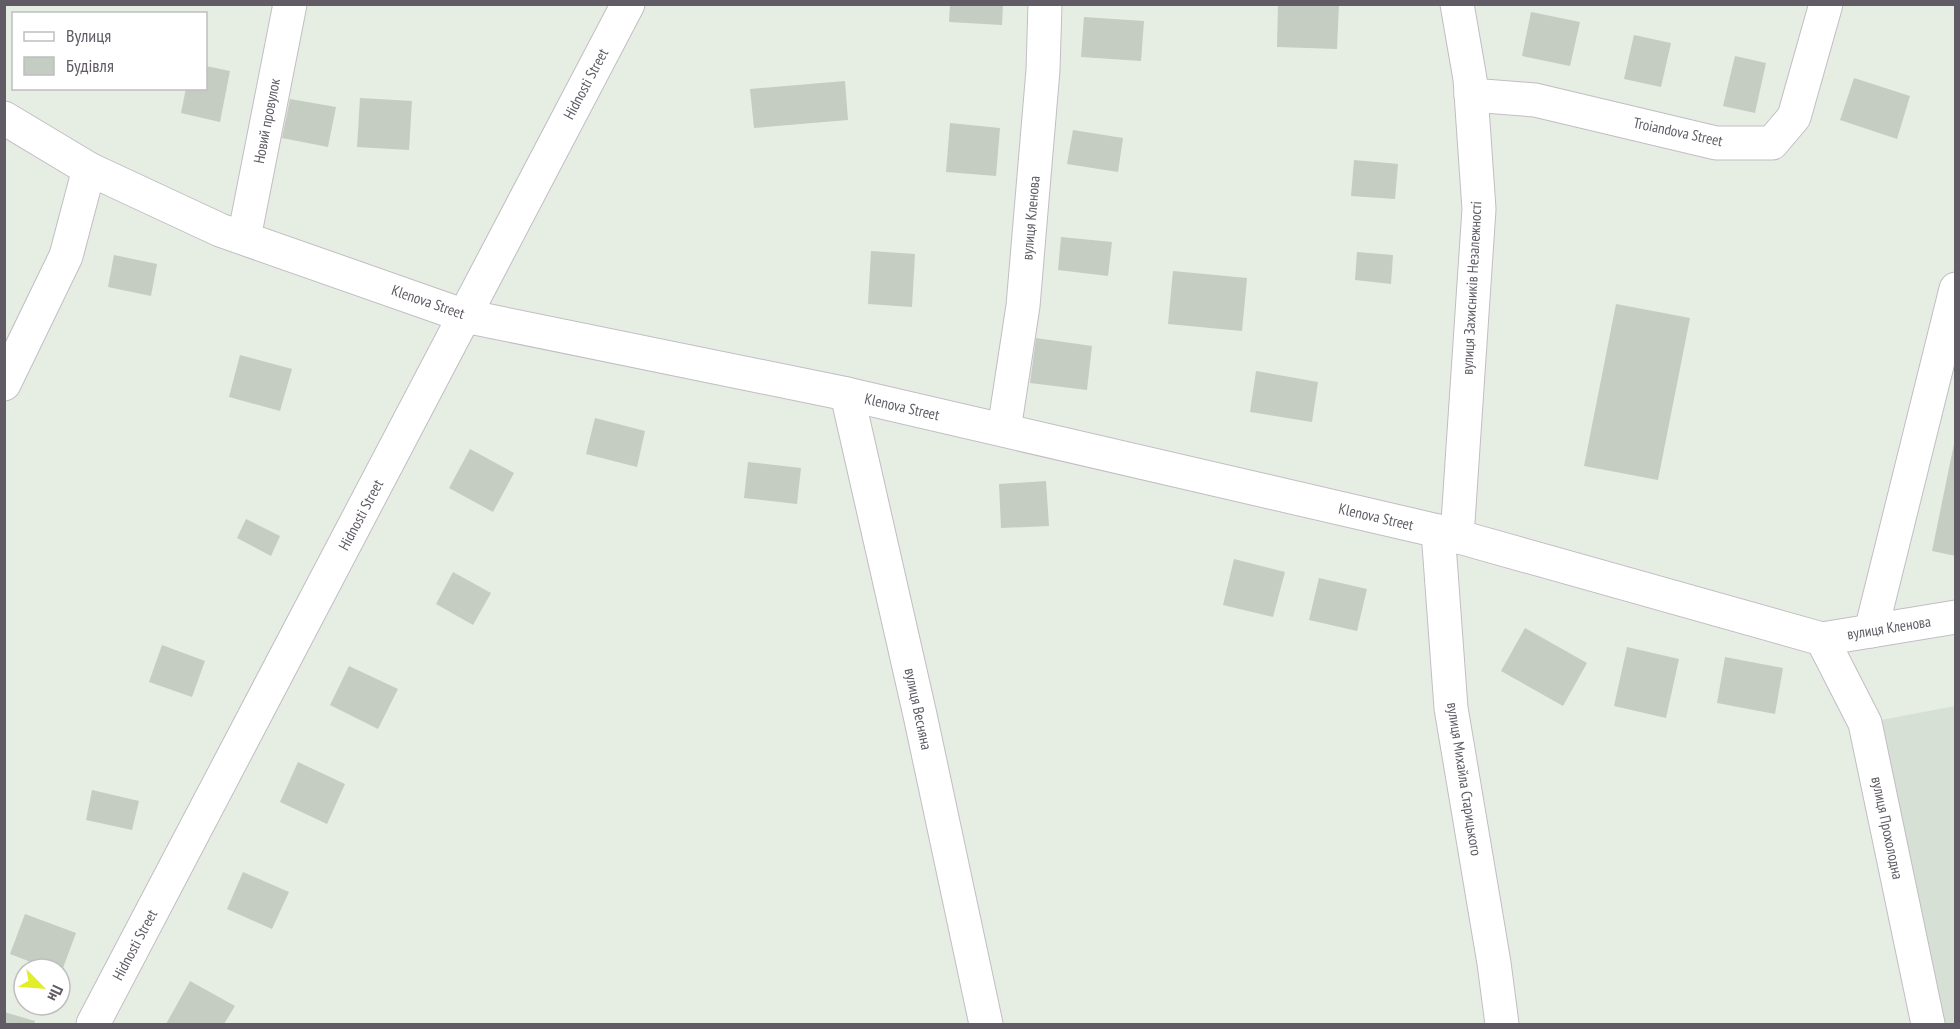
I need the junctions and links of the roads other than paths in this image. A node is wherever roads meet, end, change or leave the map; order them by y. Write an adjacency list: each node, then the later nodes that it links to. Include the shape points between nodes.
1 (290, 4): 9 (street, Новий провулок)
2 (628, 4): 11 (street, Hidnosti Street)
3 (1045, 4): 14 (street, вулиця Кленова, via 1023,306)
4 (1457, 4): 6 (street, вулиця Захисників Незалежності)
5 (1826, 4): 6 (street, Troiandova Street, via 1794,117 1772,143 1716,143 1535,100)
6 (1471, 95): 15 (street, вулиця Захисників Незалежності, via 1479,209)
7 (4, 118): 8 (street, Klenova Street)
8 (89, 169): 9 (street, Klenova Street); 12 (street, via 66,256)
9 (244, 238): 11 (street, Klenova Street)
10 (1956, 289): 17 (street)
11 (465, 316): 13 (street, Klenova Street); 19 (street, Hidnosti Street)
12 (4, 384)
13 (847, 394): 14 (street, Klenova Street); 20 (street, вулиця Весняна)
14 (1004, 430): 15 (street, Klenova Street)
15 (1448, 534): 18 (street, Klenova Street); 21 (street, вулиця Михайла Старицького, via 1451,708)
16 (1956, 617): 17 (street, вулиця Кленова)
17 (1871, 631): 18 (street, вулиця Кленова)
18 (1822, 639): 22 (street, вулиця Прохолодна, via 1864,723)
19 (93, 1024)
20 (986, 1024)
21 (1502, 1024)
22 (1928, 1024)

